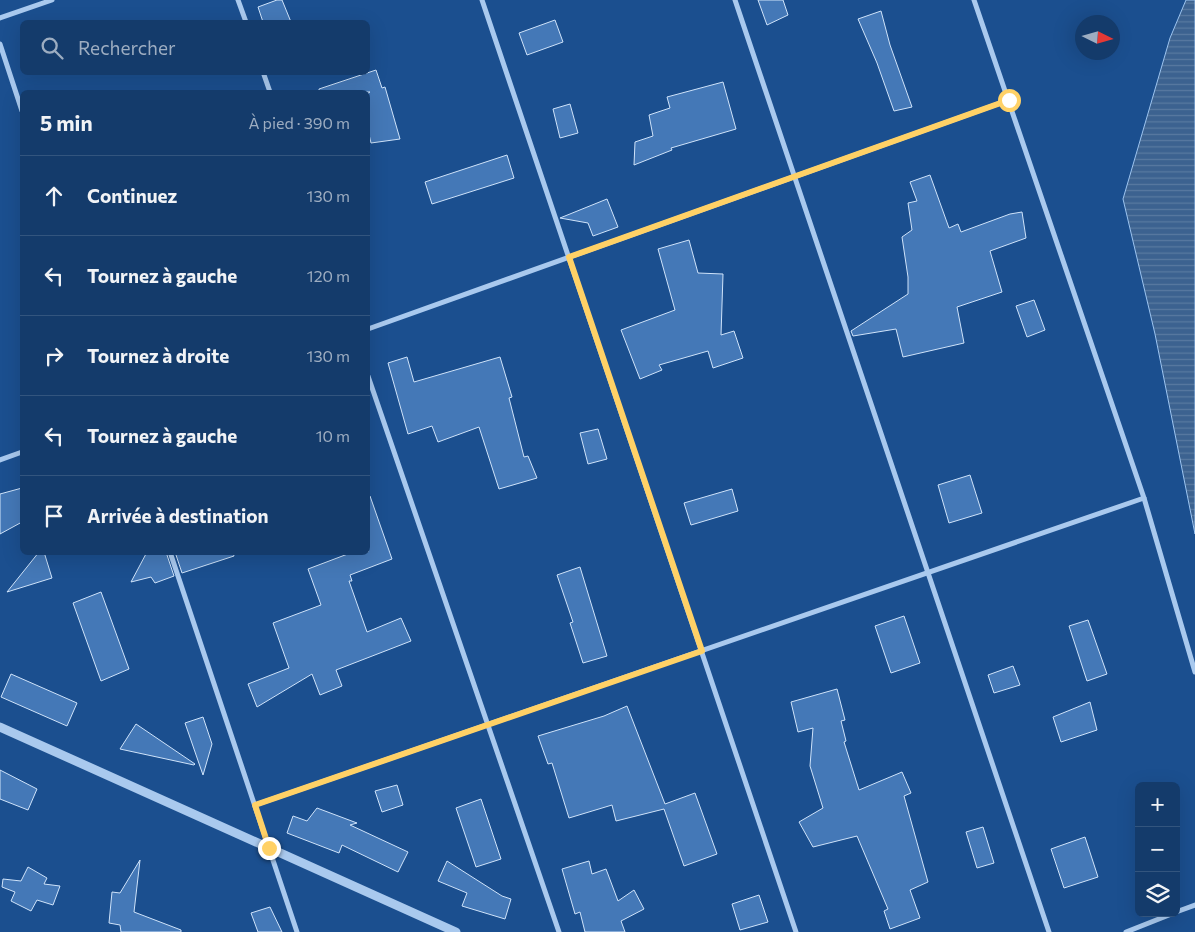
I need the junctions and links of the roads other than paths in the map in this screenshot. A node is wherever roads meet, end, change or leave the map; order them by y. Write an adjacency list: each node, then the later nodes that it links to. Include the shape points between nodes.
1 (52, 0): 6 (street)
2 (238, 0): 7 (street)
3 (482, 0): 14 (street)
4 (735, 0): 13 (street)
5 (974, 0): 11 (street)
6 (0, 18)
7 (245, 20)
8 (0, 44): 12 (street)
9 (264, 75): 10 (street)
10 (269, 90)
11 (1009, 100): 13 (street); 19 (street)
12 (20, 105)
13 (795, 177): 14 (street); 21 (street)
14 (569, 257): 15 (street); 22 (street)
15 (370, 328)
16 (370, 382): 24 (street)
17 (20, 453): 18 (street)
18 (0, 460)
19 (1144, 498): 21 (street); 23 (street)
20 (171, 555): 26 (street)
21 (928, 573): 22 (street); 35 (street)
22 (702, 651): 24 (street); 34 (street)
23 (1195, 672)
24 (488, 725): 26 (street); 33 (street)
25 (0, 727): 27 (street)
26 (255, 805): 27 (street)
27 (269, 848): 31 (street); 32 (street)
28 (1195, 905): 29 (street)
29 (1180, 911)
30 (1165, 917): 36 (street)
31 (297, 932)
32 (456, 932)
33 (558, 932)
34 (796, 932)
35 (1049, 932)
36 (1126, 932)

